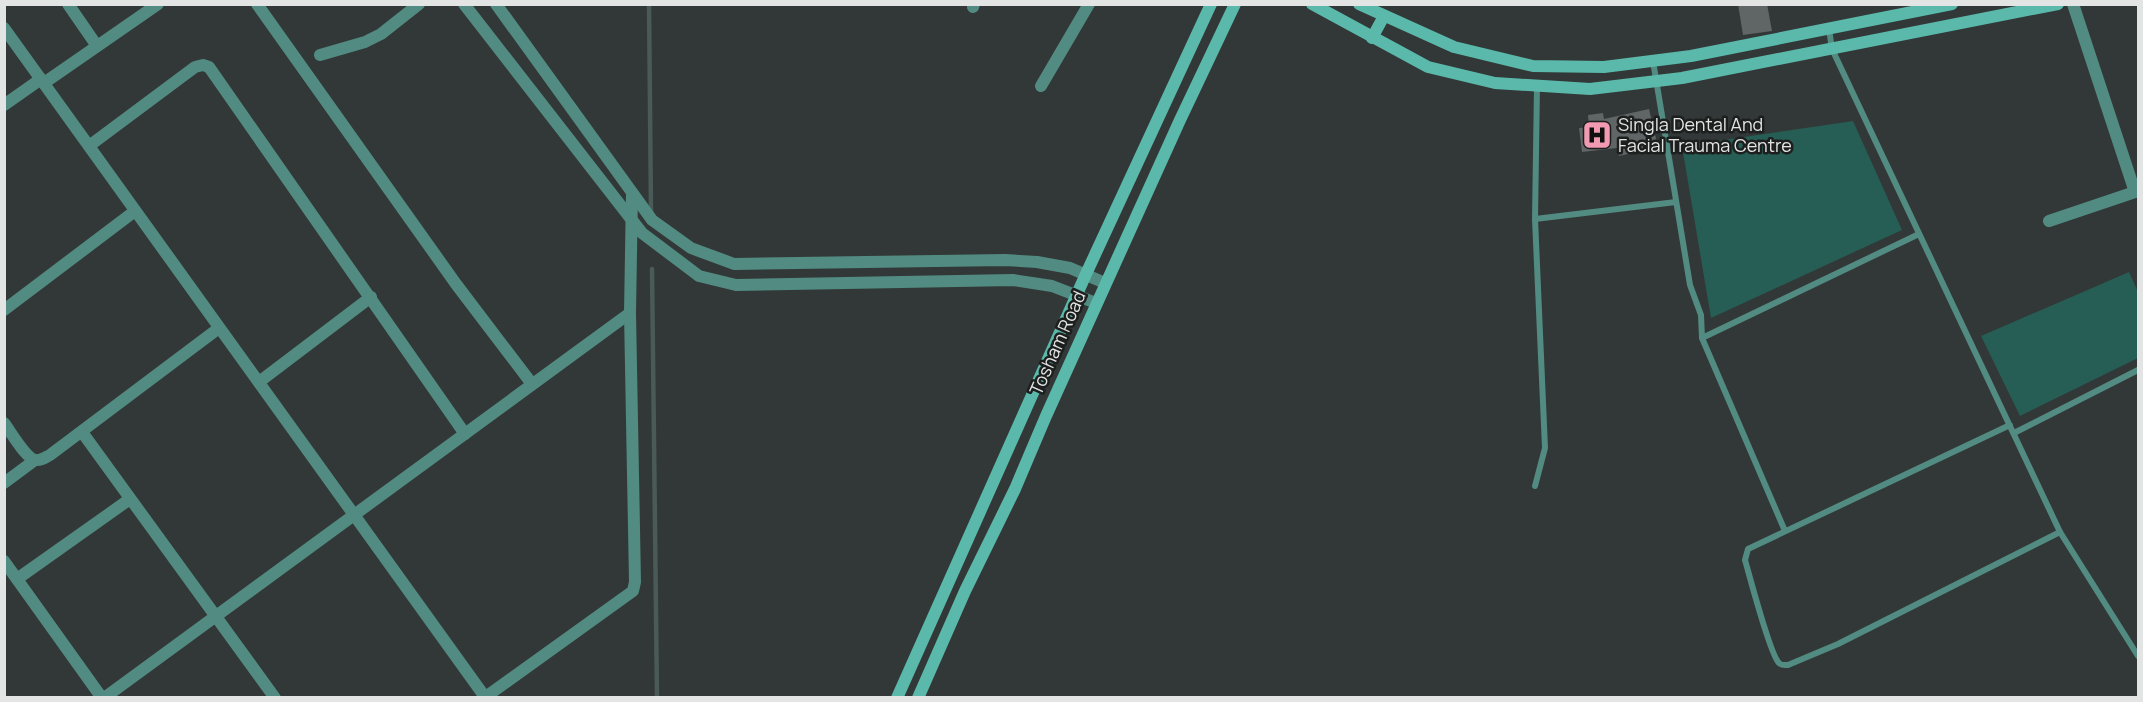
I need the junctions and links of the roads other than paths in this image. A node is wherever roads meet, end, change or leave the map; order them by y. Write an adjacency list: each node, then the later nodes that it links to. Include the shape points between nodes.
1 (68, 4): 20 (street)
2 (158, 4): 20 (street)
3 (257, 4): 49 (street)
4 (419, 4): 22 (street, via 381,34)
5 (464, 4): 35 (street)
6 (496, 4): 31 (street)
7 (1089, 4): 26 (street)
8 (1211, 4): 38 (main road, Tosham Road)
9 (1235, 4): 39 (main road, Tosham Road)
10 (1312, 4): 19 (main road)
11 (1359, 4): 16 (main road)
12 (1952, 4): 18 (main road)
13 (2058, 4): 15 (main road)
14 (2073, 4): 30 (street)
15 (2020, 8): 21 (main road)
16 (1384, 16): 19 (main road); 23 (main road, via 1454,47 1533,66 1604,67)
17 (4, 28): 24 (street)
18 (1830, 29): 21 (lane); 23 (main road)
19 (1372, 38): 27 (main road, via 1428,67 1495,83)
20 (97, 46): 24 (street)
21 (1832, 49): 25 (main road); 37 (lane)
22 (320, 55)
23 (1653, 61): 25 (lane)
24 (42, 81): 28 (street); 29 (street)
25 (1656, 81): 27 (main road, via 1590,89); 32 (lane)
26 (1041, 86)
27 (1537, 86): 34 (lane)
28 (4, 105)
29 (89, 146): 33 (street); 41 (street, via 195,67 209,67)
30 (2137, 192): 36 (street)
31 (632, 193): 35 (street); 38 (street, via 652,220 691,248 734,264 1005,260 1037,262)
32 (1676, 202): 34 (lane); 46 (lane, via 1690,285 1701,315)
33 (135, 211): 43 (street); 45 (street)
34 (1535, 219): 57 (lane, via 1545,448)
35 (632, 220): 40 (street, via 642,233 699,276 736,285 1013,280 1052,286); 44 (street)
36 (2049, 221)
37 (1919, 234): 46 (lane); 51 (lane)
38 (1086, 274): 39 (street); 40 (main road, Tosham Road)
39 (1105, 283): 42 (main road, Tosham Road)
40 (1077, 296): 42 (street); 69 (main road, Tosham Road)
41 (371, 297): 48 (street); 54 (street)
42 (1096, 303): 70 (main road, Tosham Road)
43 (4, 310)
44 (630, 313): 49 (street); 66 (street, via 633,591)
45 (219, 328): 48 (street); 52 (street)
46 (1702, 338): 60 (lane)
47 (2139, 370): 53 (lane)
48 (259, 382): 59 (street)
49 (532, 384): 54 (street)
50 (4, 423): 55 (street)
51 (2010, 425): 53 (lane); 60 (lane)
52 (82, 432): 55 (street, via 50,455); 58 (street)
53 (2014, 433): 61 (lane)
54 (465, 434): 59 (street)
55 (35, 460): 56 (street)
56 (4, 483)
57 (1535, 486)
58 (130, 500): 63 (street); 64 (street)
59 (354, 514): 64 (street); 66 (street)
60 (1785, 531): 61 (lane, via 1752,546 1745,560 1771,646 1782,665 1838,644)
61 (2061, 532): 65 (lane)
62 (4, 561): 63 (street)
63 (17, 579): 67 (street)
64 (215, 616): 67 (street); 68 (street)
65 (2139, 656)
66 (485, 697)
67 (103, 698)
68 (275, 698)
69 (897, 698)
70 (918, 698)

